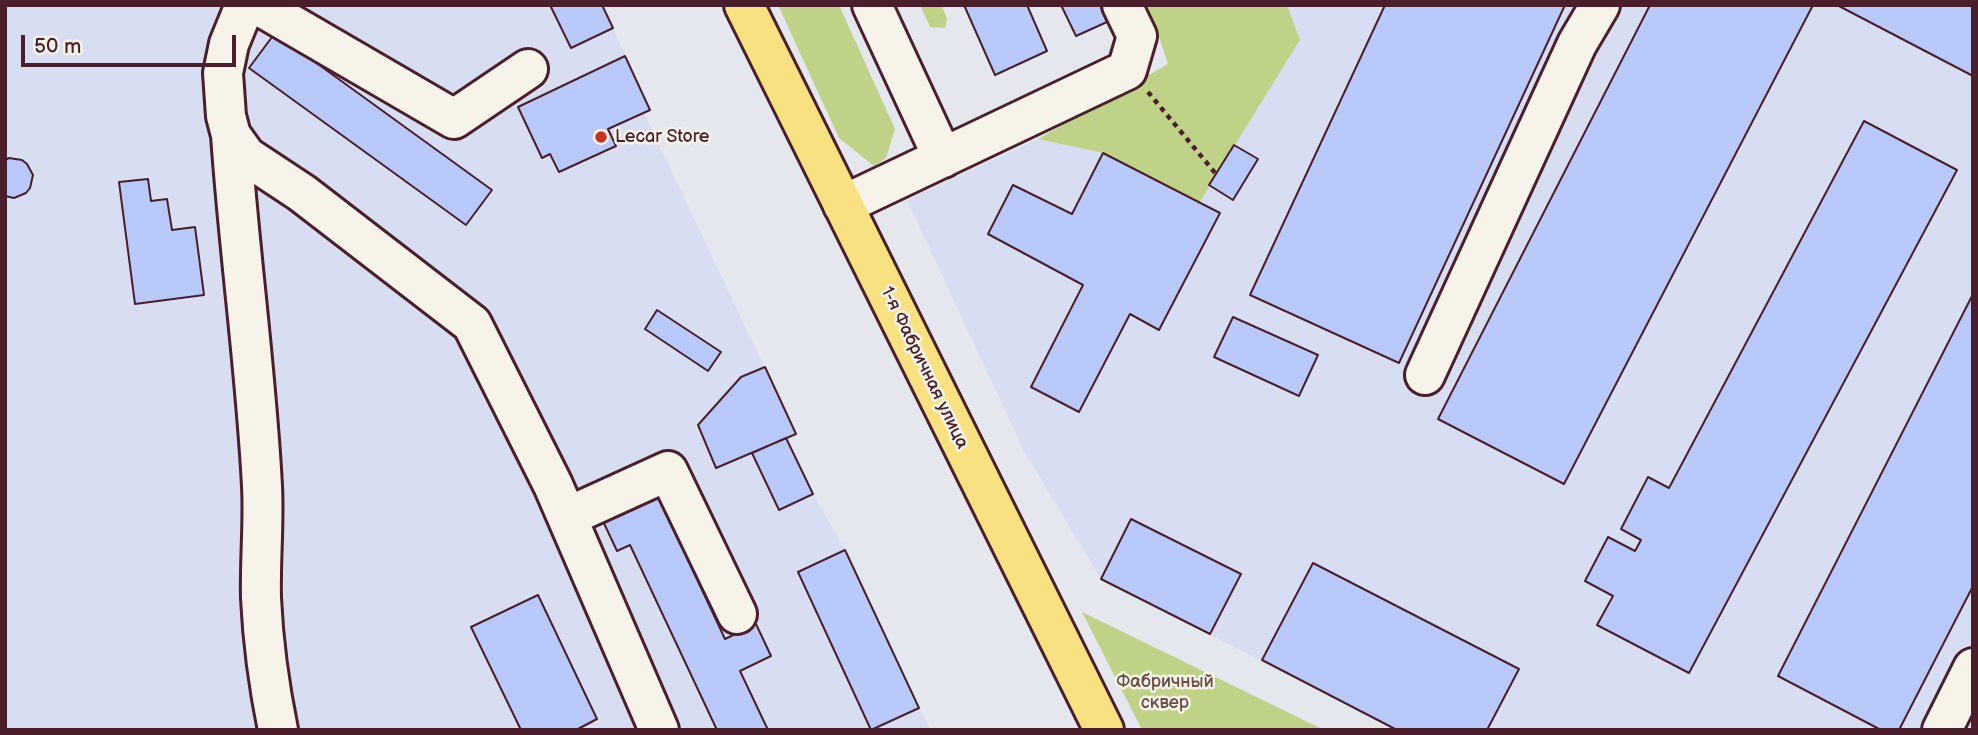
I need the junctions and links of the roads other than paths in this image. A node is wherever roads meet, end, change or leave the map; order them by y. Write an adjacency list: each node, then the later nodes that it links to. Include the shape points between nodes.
1 (245, 5): 8 (street, via 223,72)
2 (258, 5): 7 (street, via 454,119)
3 (744, 5): 10 (main road, 1-я Фабричная улица)
4 (872, 5): 9 (street)
5 (1122, 5): 9 (street, via 1137,36 1127,70)
6 (1600, 5): 11 (street, via 1577,44)
7 (528, 69)
8 (231, 135): 12 (street, via 246,156 302,193 472,324); 15 (street, via 262,485 262,611)
9 (943, 158): 10 (street)
10 (843, 205): 17 (main road, 1-я Фабричная улица)
11 (1425, 375)
12 (567, 517): 13 (street, via 668,471); 16 (street)
13 (737, 614)
14 (1973, 668): 18 (street)
15 (278, 730)
16 (659, 730)
17 (1104, 730)
18 (1942, 730)

